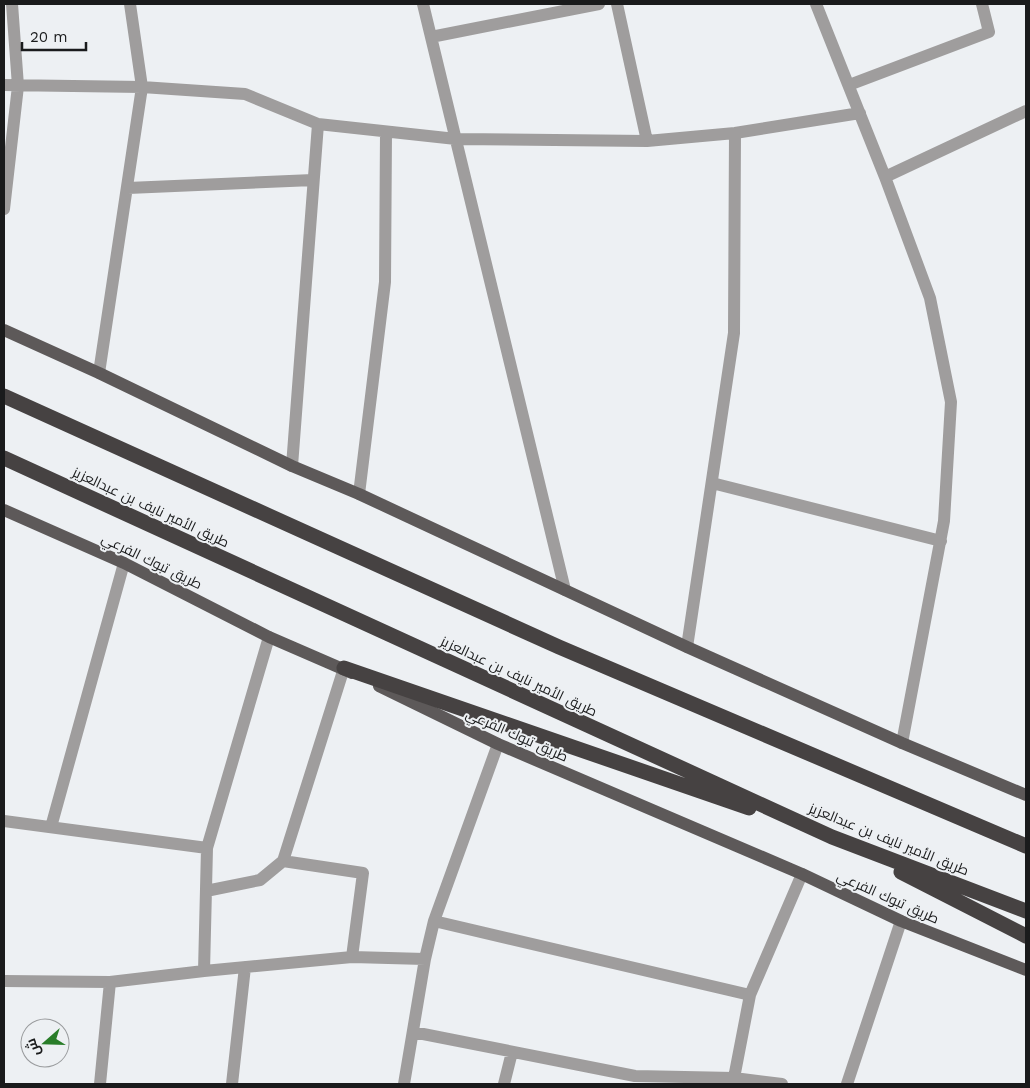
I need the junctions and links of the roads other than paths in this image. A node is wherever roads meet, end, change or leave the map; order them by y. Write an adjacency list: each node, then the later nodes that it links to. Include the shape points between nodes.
1 (12, 4): 11 (street)
2 (130, 4): 12 (street)
3 (423, 4): 8 (street)
4 (598, 4): 8 (street)
5 (617, 4): 19 (street)
6 (816, 4): 10 (street)
7 (982, 4): 10 (street, via 989,32)
8 (431, 37): 18 (street)
9 (4, 85): 11 (street)
10 (849, 85): 14 (street)
11 (18, 86): 12 (street); 23 (street)
12 (142, 87): 15 (street, via 245,94); 22 (street)
13 (1026, 111): 20 (street)
14 (860, 113): 17 (street); 20 (street)
15 (318, 124): 16 (street); 21 (street)
16 (386, 132): 18 (street); 30 (street, via 385,282)
17 (735, 133): 19 (street); 29 (street, via 734,333)
18 (456, 139): 19 (street); 34 (street)
19 (647, 141)
20 (885, 177): 32 (street, via 930,298 950,402)
21 (313, 180): 22 (street); 28 (street)
22 (128, 188): 25 (street)
23 (4, 209)
24 (4, 330): 25 (main road)
25 (99, 374): 28 (main road)
26 (4, 396): 44 (highway, via 559,647)
27 (4, 458): 43 (highway, طريق الأمير نايف بن عبدالعزيز)
28 (292, 466): 30 (main road)
29 (712, 483): 32 (street); 36 (street)
30 (358, 494): 34 (main road)
31 (4, 510): 33 (main road, طريق تبوك الفرعي)
32 (941, 541): 38 (street)
33 (124, 563): 35 (main road, طريق تبوك الفرعي); 42 (street)
34 (564, 590): 36 (main road)
35 (269, 637): 37 (main road, طريق تبوك الفرعي); 45 (street)
36 (687, 647): 38 (main road)
37 (344, 668): 39 (main road, طريق تبوك الفرعي); 43 (highway); 46 (street)
38 (902, 743): 40 (main road)
39 (498, 744): 47 (main road, طريق تبوك الفرعي); 50 (street)
40 (1026, 795)
41 (4, 821): 42 (street)
42 (51, 827): 45 (street)
43 (832, 836): 49 (highway, طريق الأمير نايف بن عبدالعزيز); 52 (highway)
44 (1026, 846)
45 (207, 848): 48 (street)
46 (283, 861): 48 (street, via 260,880); 53 (street, via 363,873)
47 (802, 874): 51 (main road, طريق تبوك الفرعي); 60 (street)
48 (206, 891): 57 (street)
49 (1026, 911)
50 (434, 921): 54 (street); 60 (street)
51 (901, 921): 56 (main road, طريق تبوك الفرعي); 70 (street)
52 (1026, 936)
53 (352, 957): 54 (street); 55 (street)
54 (425, 959): 61 (street)
55 (245, 967): 57 (street); 66 (street)
56 (1026, 970)
57 (204, 971): 59 (street)
58 (4, 980): 59 (street)
59 (110, 982): 65 (street)
60 (750, 996): 63 (street)
61 (413, 1032): 62 (street); 67 (street)
62 (512, 1052): 64 (street); 68 (street)
63 (734, 1078): 64 (street); 69 (street)
64 (635, 1080)
65 (100, 1084)
66 (232, 1084)
67 (404, 1084)
68 (504, 1084)
69 (782, 1084)
70 (847, 1084)

